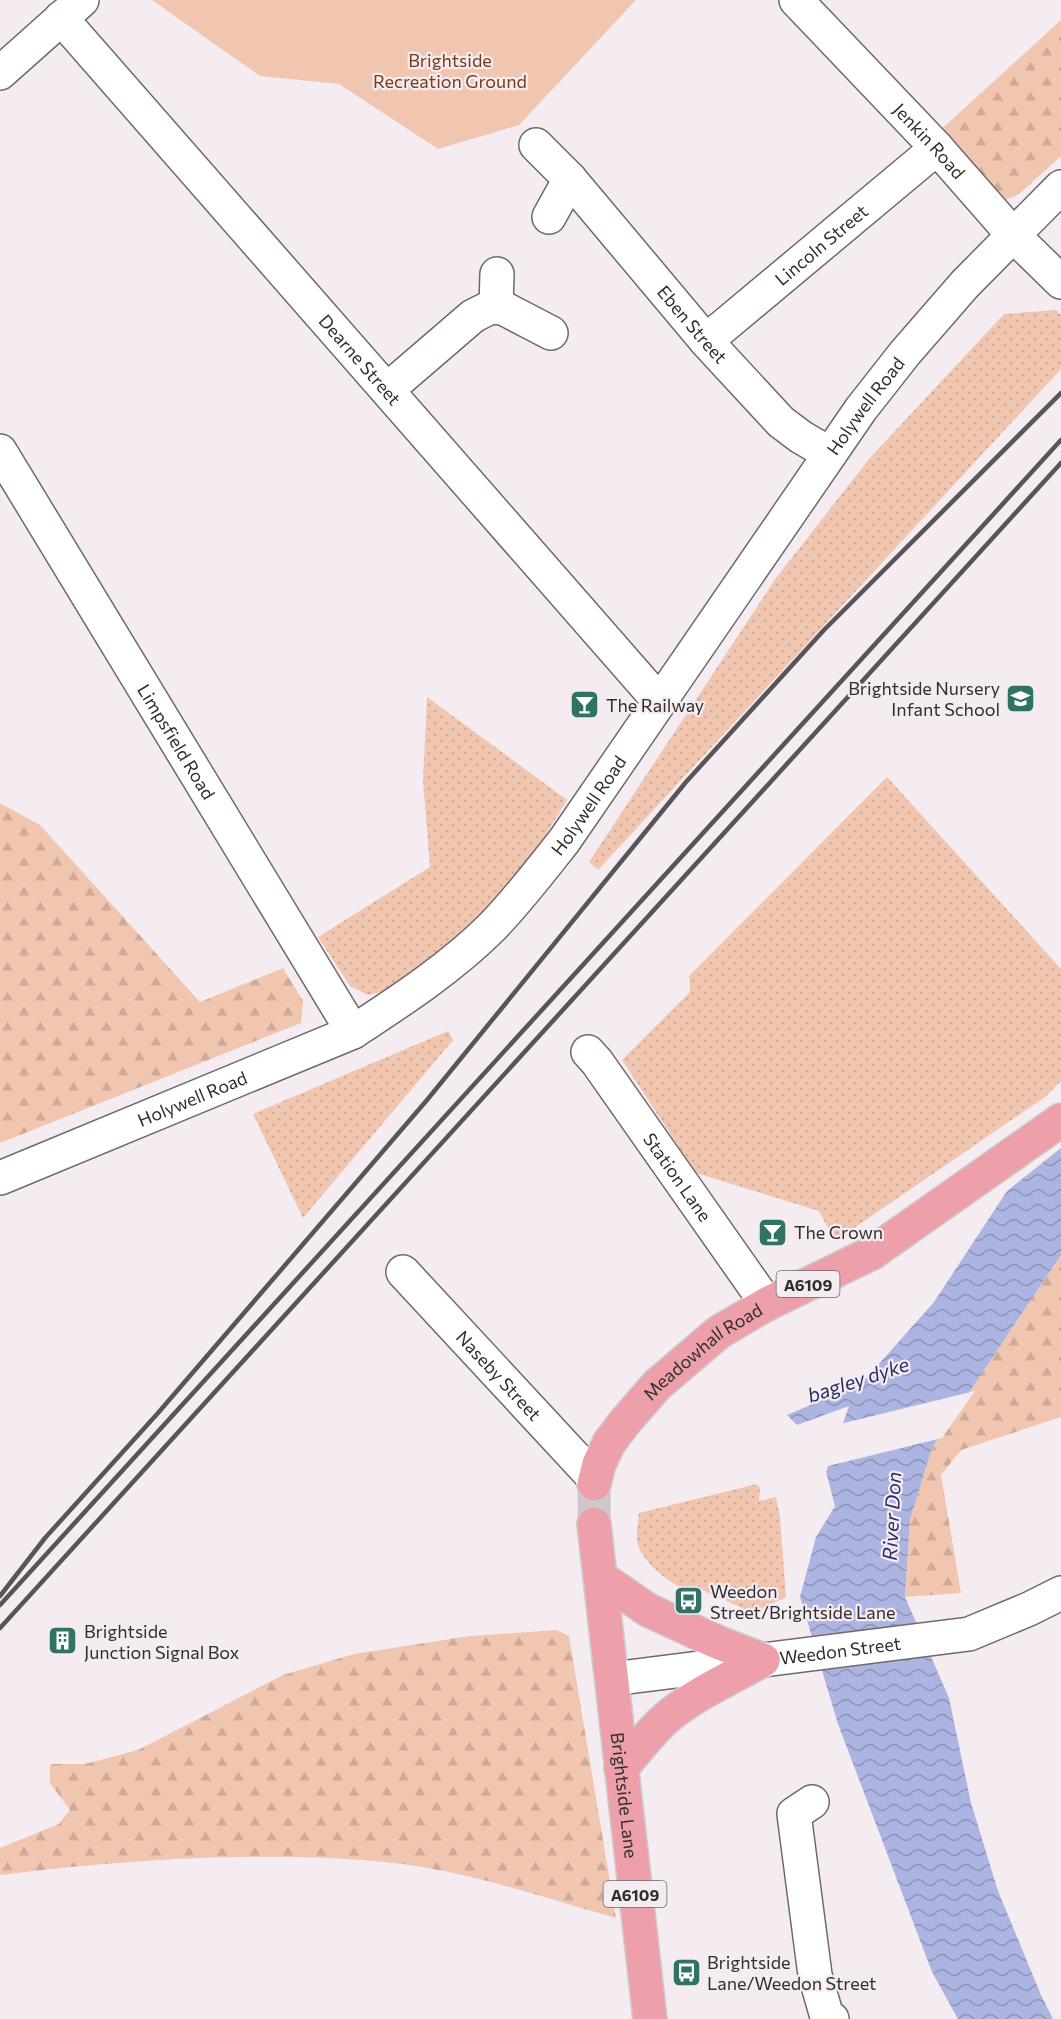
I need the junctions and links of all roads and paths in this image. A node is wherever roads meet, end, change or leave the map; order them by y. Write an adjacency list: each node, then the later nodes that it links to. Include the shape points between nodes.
1 (796, 0): 5 (street, Jenkin Road)
2 (72, 9): 3 (street); 15 (street, Dearne Street)
3 (0, 73)
4 (536, 145): 6 (street, Eben Street)
5 (937, 148): 9 (street, Jenkin Road); 14 (street, Lincoln Street)
6 (570, 179): 8 (street); 14 (street, Eben Street)
7 (1061, 187): 9 (street, Holywell Road)
8 (549, 218)
9 (1014, 236): 11 (street, Jenkin Road); 17 (street, Holywell Road, via 965,284 905,353)
10 (498, 274): 12 (street)
11 (1059, 281)
12 (496, 307): 13 (street); 15 (street, via 473,316)
13 (551, 333)
14 (706, 340): 17 (street, Eben Street, via 781,422)
15 (387, 390): 18 (street, Dearne Street)
16 (0, 451): 19 (street, Limpsfield Road)
17 (830, 454): 18 (street, Holywell Road)
18 (659, 701): 19 (street, Holywell Road, via 529,887 452,962)
19 (353, 1032): 22 (street, Holywell Road)
20 (588, 1052): 24 (street, Station Lane)
21 (1061, 1120): 24 (main road, Meadowhall Road / A6109, via 872,1253)
22 (0, 1178)
23 (403, 1272): 25 (street, Naseby Street)
24 (767, 1304): 25 (main road, Meadowhall Road / A6109, via 719,1332 657,1385 609,1443)
25 (595, 1482)
26 (594, 1524): 27 (main road, A6109)
27 (600, 1577): 29 (main road, via 648,1610 717,1642); 30 (main road, A6109)
28 (1061, 1593): 29 (street, Weedon Street, via 969,1634)
29 (778, 1658): 30 (street, Weedon Street); 31 (main road, via 665,1718)
30 (612, 1679): 31 (main road, Brightside Lane / A6109)
31 (621, 1769): 33 (main road, Brightside Lane / A6109)
32 (812, 1802): 34 (street, via 794,1814 815,1975 827,2017)
33 (650, 2019)
34 (832, 2019)

